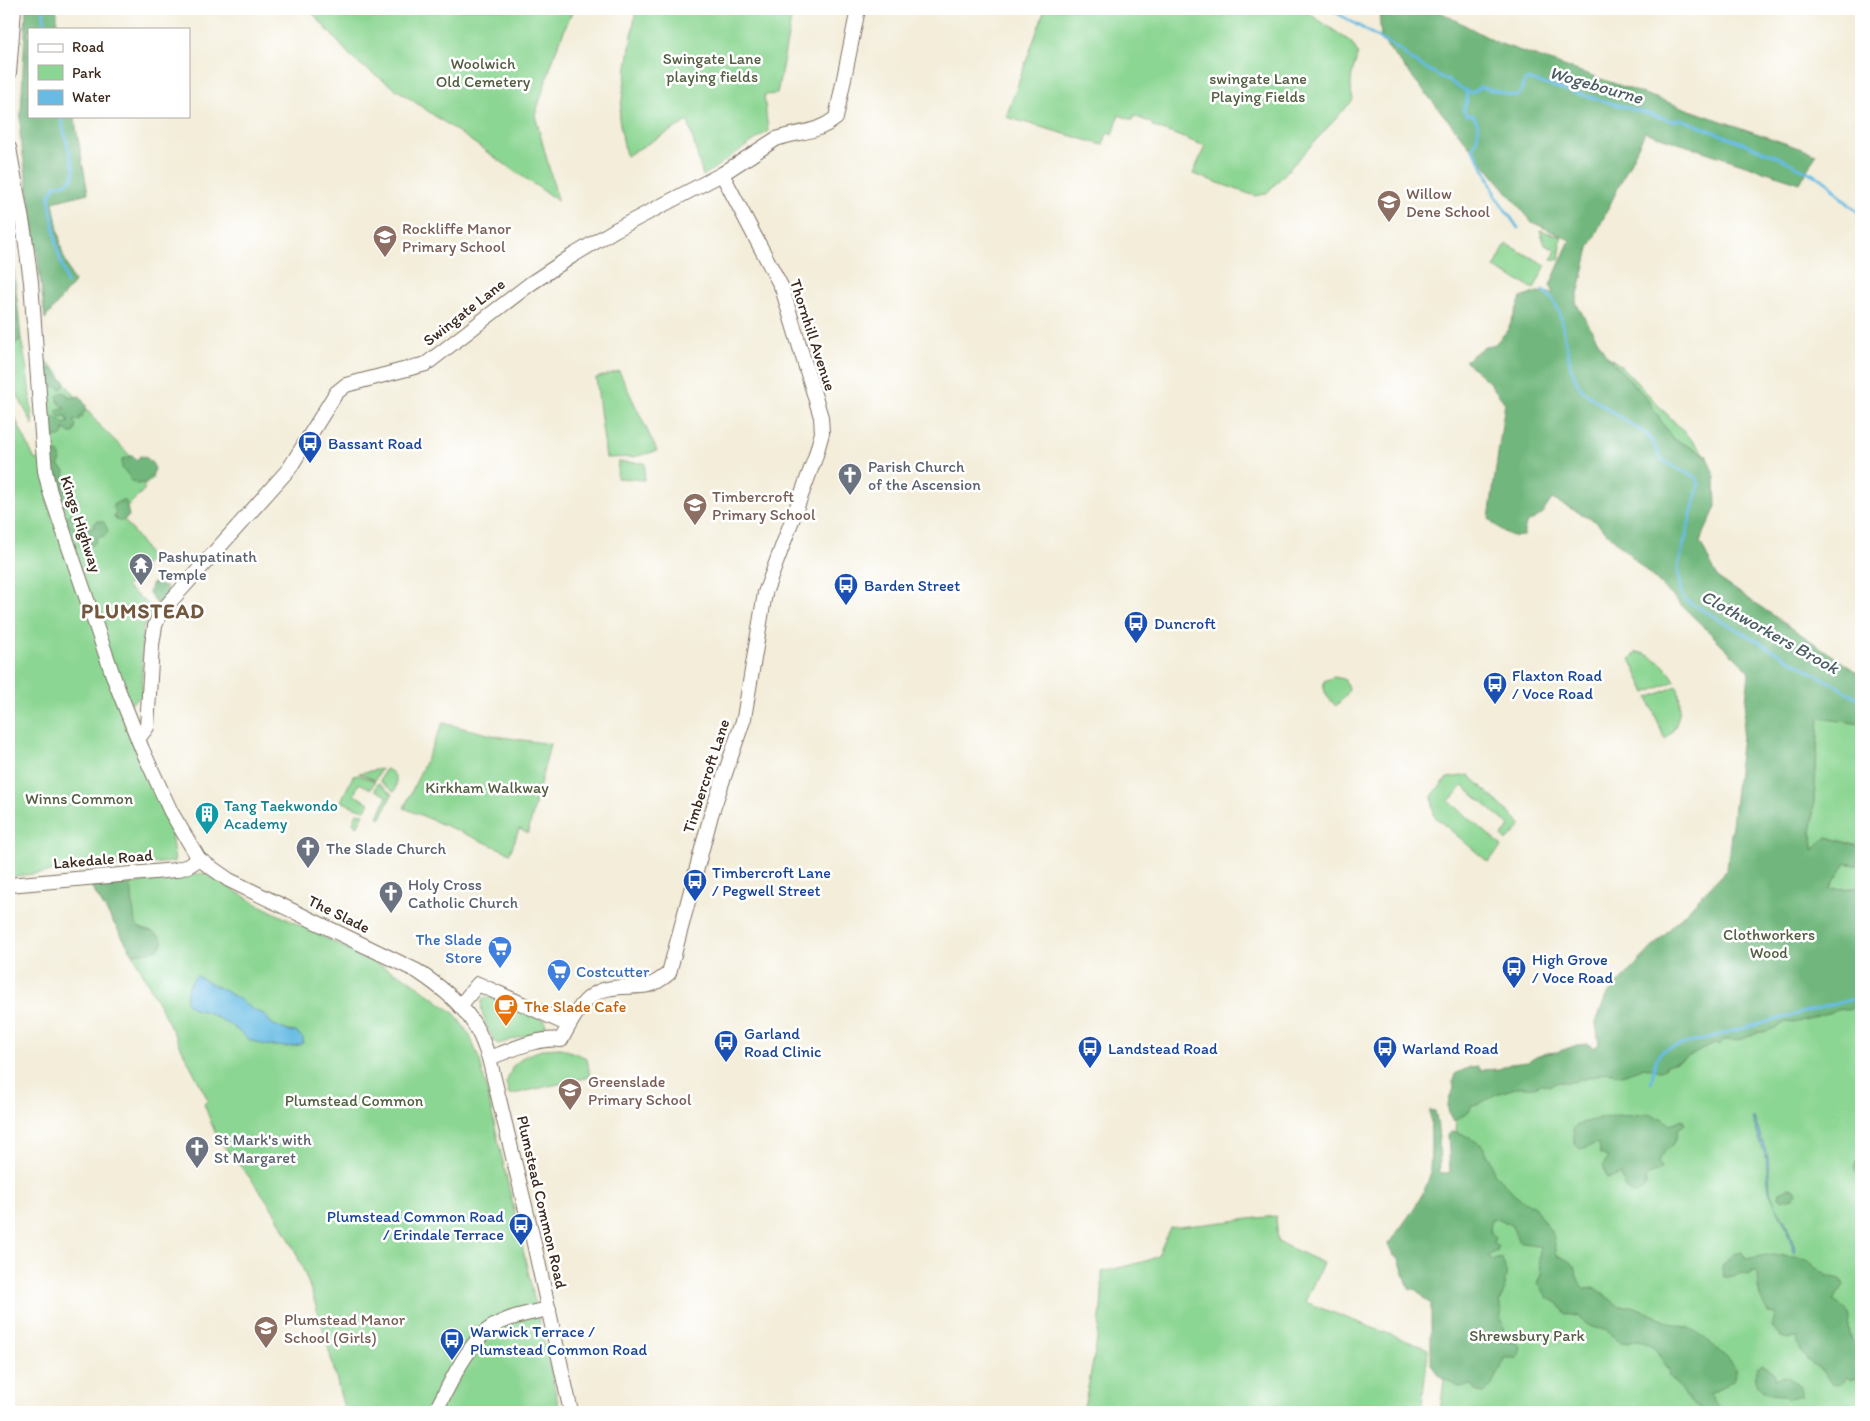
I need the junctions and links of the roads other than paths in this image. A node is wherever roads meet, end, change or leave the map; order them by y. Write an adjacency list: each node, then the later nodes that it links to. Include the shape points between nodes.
1 (14, 9): 3 (street)
2 (858, 9): 5 (street, Swingate Lane, via 836,118 817,130 776,139)
3 (9, 73)
4 (9, 148): 7 (street, Kings Highway, via 30,273 48,485)
5 (722, 174): 6 (street, Thornhill Avenue, via 785,296 821,417 822,433); 7 (street, Swingate Lane, via 572,256 426,364 346,384 336,392 289,469 160,613 152,645 146,727)
6 (815, 458): 11 (street, Timbercroft Lane, via 765,593 744,718 707,827 670,973 650,985 598,992 582,1006)
7 (138, 739): 8 (street, Kings Highway, via 171,812)
8 (199, 859): 9 (street, Lakedale Road, via 176,870); 10 (street, The Slade, via 229,880 417,971 442,988)
9 (9, 885)
10 (460, 1006): 11 (street, via 478,984); 12 (street, Plumstead Common Road, via 479,1032)
11 (570, 1025): 12 (street, Timbercroft Lane, via 561,1040 538,1041)
12 (489, 1058): 13 (street, Plumstead Common Road)
13 (549, 1309): 14 (street, via 507,1320 482,1335); 15 (street, Plumstead Common Road)
14 (435, 1412)
15 (571, 1412)

